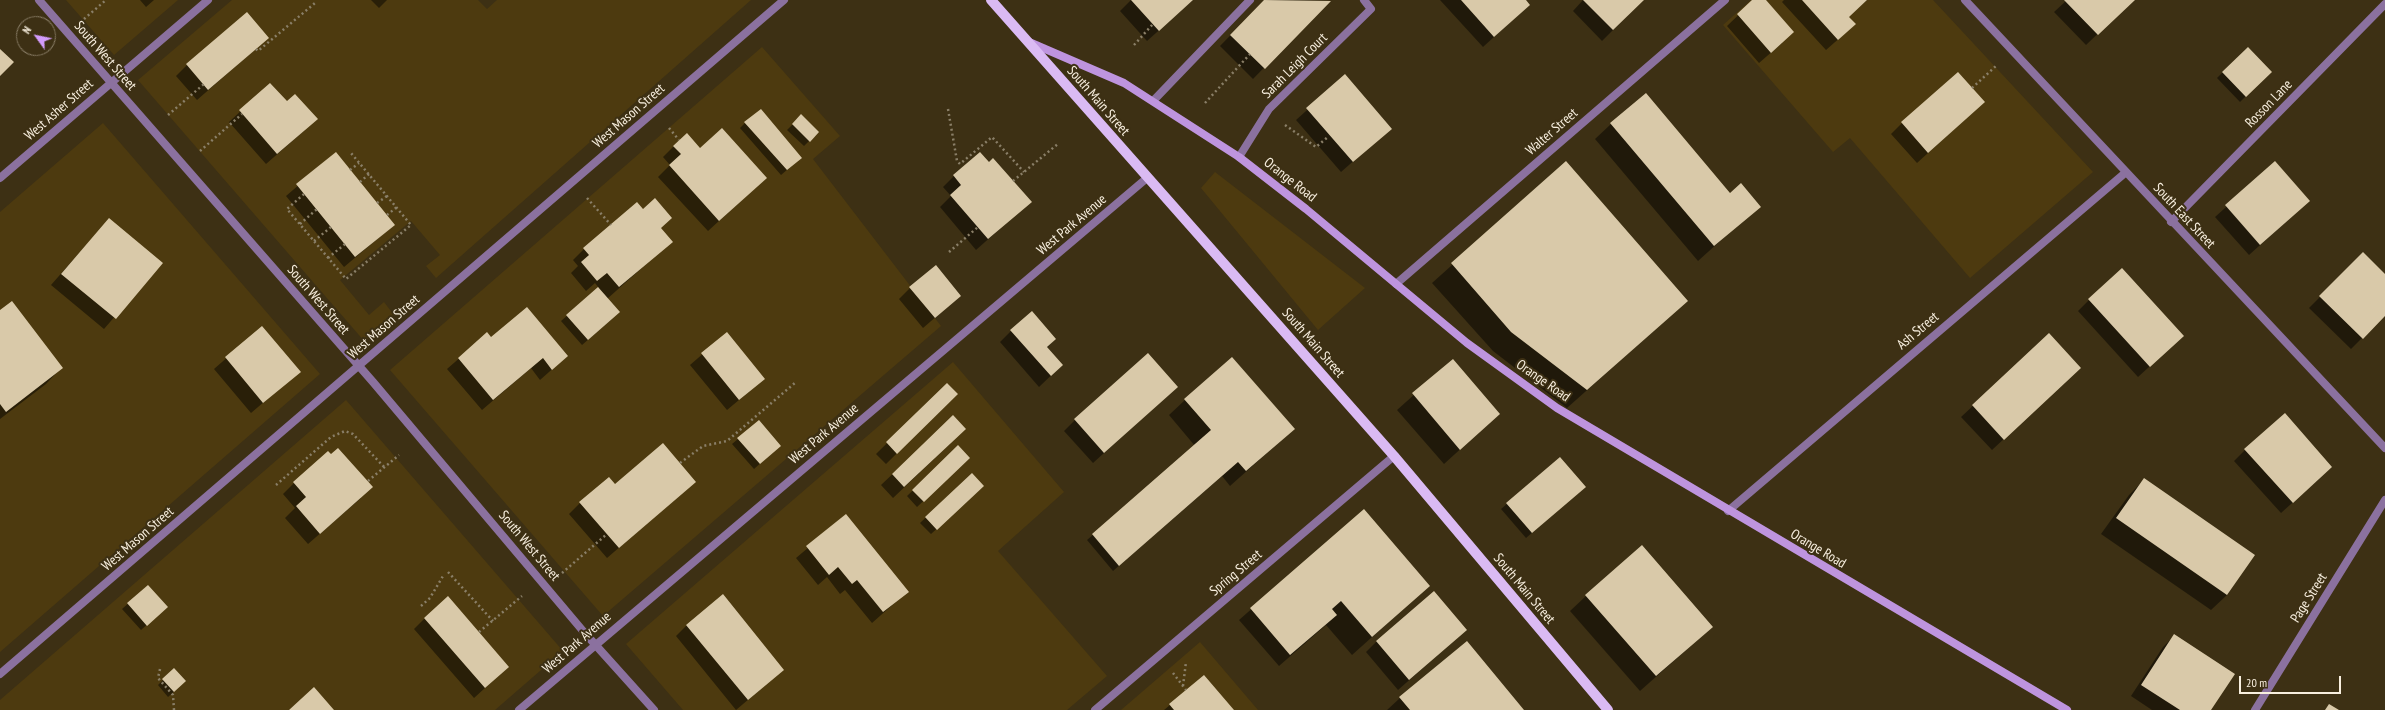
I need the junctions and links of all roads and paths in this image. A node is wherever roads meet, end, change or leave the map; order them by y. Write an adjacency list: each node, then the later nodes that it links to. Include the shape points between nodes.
1 (39, 0): 19 (street, South West Street)
2 (106, 0): 12 (path)
3 (208, 0): 19 (street, West Asher Street)
4 (784, 0): 61 (street, West Mason Street)
5 (991, 0): 14 (main road, South Main Street)
6 (1250, 0): 22 (street)
7 (1364, 0): 25 (street, Sarah Leigh Court, via 1371,9)
8 (1725, 0): 60 (street, Walter Street)
9 (1965, 0): 38 (street, South East Street)
10 (315, 3): 16 (path, via 258,52)
11 (2385, 4): 51 (street, Rosson Lane)
12 (80, 22)
13 (1153, 24): 15 (path)
14 (1028, 42): 22 (main road, Orange Road, via 1105,74); 41 (main road, South Main Street)
15 (1134, 45)
16 (256, 50)
17 (1250, 54): 23 (path)
18 (1998, 64): 21 (path)
19 (110, 83): 40 (street, West Asher Street); 61 (street, South West Street)
20 (204, 84): 27 (path)
21 (1972, 88)
22 (1154, 100): 34 (main road, Orange Road)
23 (1205, 103)
24 (948, 109): 37 (path, via 957,161 960,164 992,137)
25 (1269, 109): 29 (path, via 1280,122 1316,147); 34 (street, Sarah Leigh Court)
26 (242, 114): 33 (path)
27 (165, 118)
28 (667, 126): 30 (path)
29 (1329, 136)
30 (680, 140)
31 (1059, 143): 37 (path)
32 (351, 153): 35 (path)
33 (196, 154)
34 (1239, 157): 60 (main road, Orange Road)
35 (359, 162): 36 (path); 39 (path)
36 (350, 170)
37 (1024, 172): 42 (path)
38 (2125, 172): 51 (street, South East Street); 71 (street, Ash Street)
39 (369, 174): 43 (path); 45 (path)
40 (0, 178)
41 (1147, 178): 65 (main road, South Main Street); 80 (street, West Park Avenue)
42 (1013, 181)
43 (360, 182)
44 (304, 194): 52 (path, via 287,209)
45 (387, 196): 47 (path); 48 (path)
46 (585, 197): 53 (path)
47 (377, 203)
48 (397, 207): 50 (path); 59 (path, via 411,225 346,279)
49 (317, 209): 52 (path)
50 (387, 215)
51 (2171, 222): 63 (street, South East Street)
52 (300, 224): 56 (path)
53 (610, 224)
54 (331, 227): 56 (path)
55 (978, 227): 58 (path)
56 (314, 241): 59 (path)
57 (345, 244): 59 (path)
58 (949, 252)
59 (328, 258)
60 (1396, 284): 71 (main road, Orange Road, via 1467,343 1557,408)
61 (358, 366): 80 (street, South West Street); 82 (street, West Mason Street)
62 (796, 382): 66 (path, via 727,441 702,446)
63 (2385, 448)
64 (399, 455): 67 (path)
65 (1394, 456): 88 (street, Spring Street); 89 (main road, South Main Street)
66 (680, 463)
67 (384, 468): 68 (path); 69 (path, via 353,434 345,431 331,437)
68 (368, 481)
69 (276, 485)
70 (2385, 500): 91 (street, Page Street)
71 (1728, 511): 90 (main road, Orange Road)
72 (607, 534): 74 (path)
73 (448, 572): 78 (path)
74 (562, 573)
75 (443, 576): 77 (path, via 430,598)
76 (522, 596): 78 (path)
77 (421, 606)
78 (493, 621): 79 (path)
79 (479, 632)
80 (595, 644): 86 (street, West Park Avenue); 87 (street, South West Street)
81 (160, 669): 85 (path, via 158,678 173,695)
82 (0, 674)
83 (1183, 686): 84 (path)
84 (1186, 690)
85 (174, 710)
86 (519, 710)
87 (654, 710)
88 (1095, 710)
89 (1608, 710)
90 (2066, 710)
91 (2255, 710)

